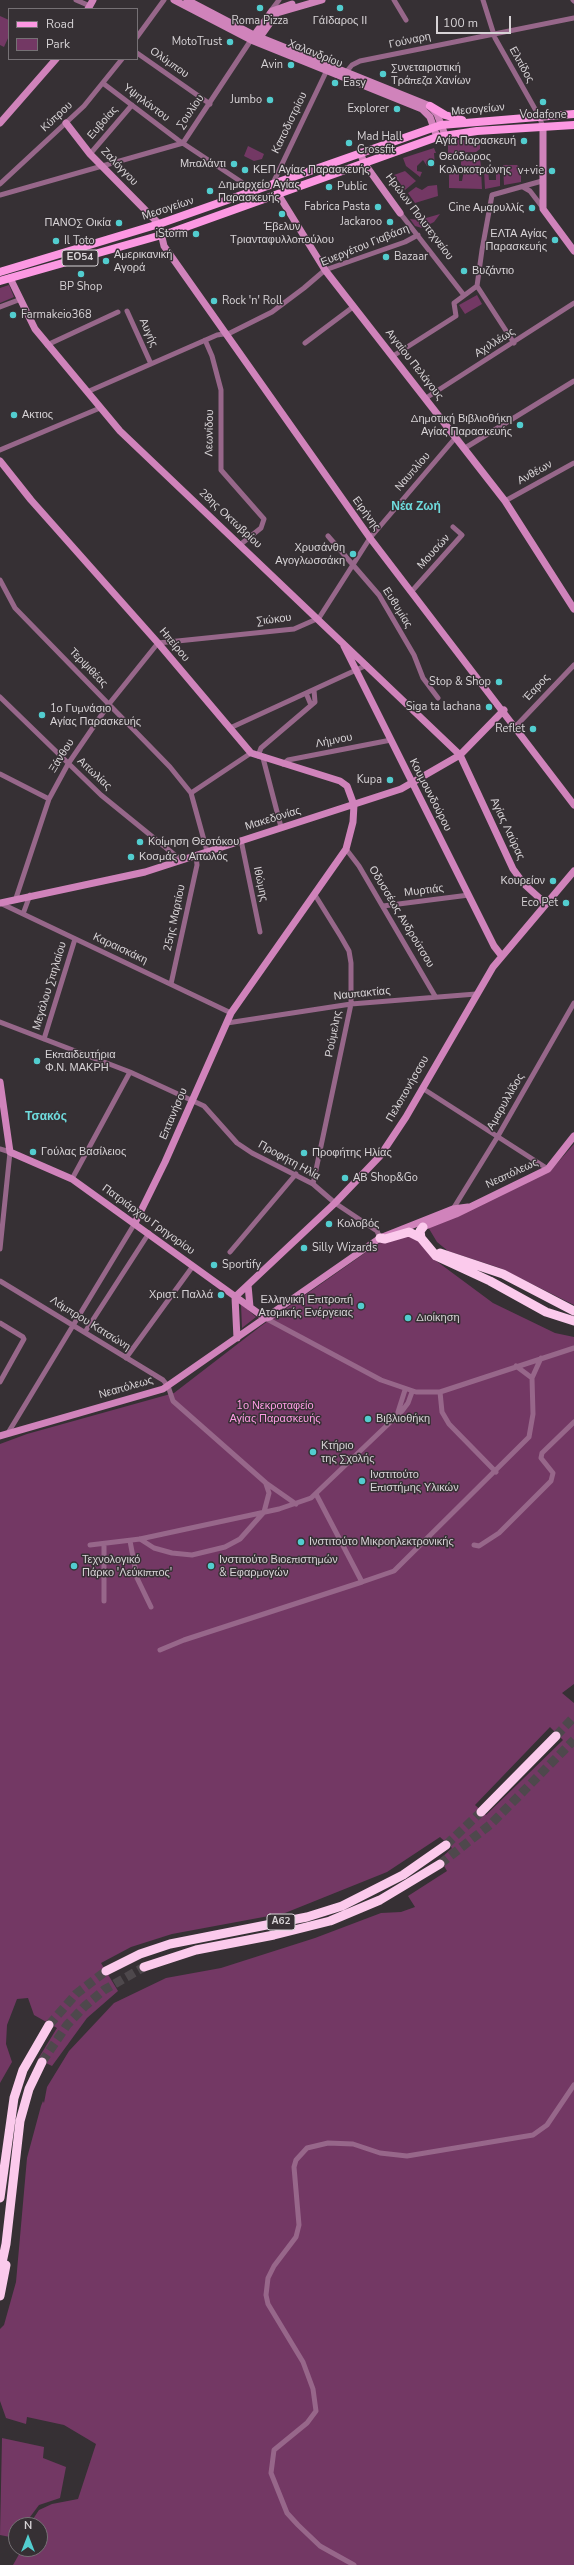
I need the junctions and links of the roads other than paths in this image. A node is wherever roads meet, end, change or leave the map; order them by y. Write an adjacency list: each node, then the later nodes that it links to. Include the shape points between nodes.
1 (76, 0): 10 (street)
2 (164, 0): 15 (street)
3 (174, 0): 16 (street, Χαλανδρίου)
4 (187, 0): 16 (street, Χαλανδρίου)
5 (306, 0): 9 (street, Σουλίου)
6 (322, 0): 11 (street, Σουλίου)
7 (394, 0): 13 (street)
8 (483, 0): 14 (street, Ελπίδος)
9 (282, 2): 11 (street); 16 (street, Σουλίου, via 269,14)
10 (90, 5)
11 (291, 8): 16 (street, Σουλίου, via 277,13)
12 (574, 18): 14 (street, Γούναρη)
13 (406, 20)
14 (493, 34): 21 (street, Γούναρη, via 360,62 352,65); 27 (street, Ελπίδος)
15 (138, 37)
16 (255, 39): 20 (street, Χαλανδρίου); 21 (street, Χαλανδρίου); 23 (street, Σουλίου)
17 (138, 54): 23 (street, Ολύμπου)
18 (55, 60): 29 (street)
19 (121, 60): 22 (street, Κύπρου)
20 (327, 70): 32 (street, Χαλανδρίου, via 422,109); 42 (street, Καποδιστρίου)
21 (347, 72): 25 (street, Χαλανδρίου)
22 (104, 84): 24 (street, Υψηλάντου); 30 (street, Κύπρου)
23 (210, 104): 35 (street, Σουλίου)
24 (132, 105): 35 (street, Υψηλάντου); 37 (street, Ευβοίας)
25 (430, 106): 28 (main road, via 445,115); 32 (street, Χαλανδρίου)
26 (574, 114): 27 (main road, Μεσογείων / ΕΟ54)
27 (539, 116): 28 (main road, Μεσογείων / ΕΟ54); 33 (street, Ελπίδος)
28 (471, 122): 32 (main road, Μεσογείων / ΕΟ54)
29 (0, 123)
30 (66, 123): 37 (street, Ζαλόγγου); 41 (street, Κύπρου)
31 (574, 125): 33 (main road, Μεσογείων / ΕΟ54)
32 (437, 126): 34 (street, Χαλανδρίου); 36 (main road, Μεσογείων / ΕΟ54)
33 (542, 126): 34 (main road, Μεσογείων / ΕΟ54); 40 (street)
34 (441, 136): 38 (main road, Μεσογείων / ΕΟ54)
35 (183, 143): 39 (street, Σουλίου); 44 (street, Υψηλάντου)
36 (360, 152): 38 (street, Ηρώων Πολυτεχνείου); 42 (main road, Μεσογείων / ΕΟ54)
37 (90, 154): 39 (street, Ζαλόγγου)
38 (364, 163): 46 (main road, Μεσογείων / ΕΟ54); 49 (street, Ηρώων Πολυτεχνείου)
39 (103, 167): 45 (street, Σουλίου); 50 (street, Ζαλόγγου)
40 (542, 181): 43 (street); 48 (street)
41 (2, 183): 45 (street)
42 (272, 185): 44 (main road, Μεσογείων / ΕΟ54)
43 (522, 187): 48 (street, via 530,191); 58 (street, via 492,195)
44 (255, 191): 50 (main road, Μεσογείων / ΕΟ54)
45 (8, 193): 47 (street, Σουλίου)
46 (278, 194): 52 (main road, Μεσογείων / ΕΟ54); 54 (street, Αιγαίου Πελάγους)
47 (0, 195)
48 (543, 209): 53 (street)
49 (400, 213): 51 (street, Ηρώων Πολυτεχνείου)
50 (159, 224): 52 (street, Ειρήνης); 55 (main road, Μεσογείων / ΕΟ54)
51 (418, 235): 54 (street, Ευεργέτου Γιαβάση); 59 (street, Ηρώων Πολυτεχνείου)
52 (160, 236): 56 (main road, Μεσογείων / ΕΟ54); 66 (street, Ειρήνης, via 164,246)
53 (574, 251)
54 (325, 270): 63 (street, Αιγαίου Πελάγους); 68 (street, Ευεργέτου Γιαβάση, via 272,312)
55 (0, 272)
56 (10, 278): 57 (main road, Μεσογείων / ΕΟ54); 60 (street, 28ης Οκτωβρίου)
57 (0, 281)
58 (477, 286): 59 (street); 70 (street)
59 (463, 294): 74 (street, via 453,306 456,316)
60 (21, 300): 62 (street); 72 (street, 28ης Οκτωβρίου, via 35,329)
61 (574, 303): 70 (street, Αχιλλέως)
62 (0, 306)
63 (353, 307): 71 (street); 74 (street, Αιγαίου Πελάγους)
64 (127, 311): 75 (street, Αυγής)
65 (118, 312): 72 (street)
66 (219, 325): 67 (street); 68 (street, Ειρήνης)
67 (217, 335): 68 (street, Ευεργέτου Γιαβάση); 69 (street, Ευεργέτου Γιαβάση)
68 (227, 336): 73 (street, via 216,338); 88 (street, Ειρήνης)
69 (205, 340): 73 (street, Λεωνίδου); 75 (street, Ευεργέτου Γιαβάση)
70 (514, 342): 78 (street, Αχιλλέως)
71 (304, 343)
72 (47, 345): 77 (street, 28ης Οκτωβρίου)
73 (208, 345): 89 (street, Λεωνίδου, via 221,390 221,470 264,519 261,528)
74 (392, 356): 78 (street, Αιγαίου Πελάγους)
75 (151, 364): 77 (street, Ευεργέτου Γιαβάση)
76 (574, 381): 81 (street)
77 (87, 392): 79 (street, 28ης Οκτωβρίου)
78 (426, 398): 80 (street, Αιγαίου Πελάγους)
79 (100, 408): 82 (street); 89 (street, 28ης Οκτωβρίου, via 120,431)
80 (456, 437): 81 (street, Αιγαίου Πελάγους); 88 (street, Ναυπλίου)
81 (465, 448): 85 (street, Αιγαίου Πελάγους)
82 (0, 450)
83 (0, 461): 96 (street, Ηπείρου, via 31,500)
84 (574, 463): 85 (street, Ανθέων)
85 (505, 501): 93 (street, Αιγαίου Πελάγους)
86 (453, 527): 92 (street, Μουσών, via 462,535)
87 (328, 536): 90 (street, Ευθυμίας)
88 (370, 538): 90 (street); 92 (street, Ειρήνης)
89 (241, 544): 94 (street, 28ης Οκτωβρίου)
90 (353, 565): 94 (street); 103 (street, Ευθυμίας, via 379,595 414,655 423,678)
91 (0, 580): 104 (street, Τερψιθέας, via 15,608)
92 (412, 591): 106 (street, Ειρήνης)
93 (574, 609)
94 (319, 618): 95 (street, 28ης Οκτωβρίου); 96 (street, Σιώκου, via 294,629)
95 (343, 642): 97 (street, 28ης Οκτωβρίου); 99 (street, Κουμουνδούρου)
96 (158, 643): 104 (street, Ξάνθου); 108 (street, Ηπείρου)
97 (367, 665): 99 (street); 110 (street, 28ης Οκτωβρίου)
98 (574, 665): 107 (street, Έαρος)
99 (356, 671): 100 (street); 109 (street, Κουμουνδούρου)
100 (314, 690): 101 (street); 105 (street, via 316,697)
101 (306, 694): 105 (street); 108 (street)
102 (0, 697): 112 (street, Αιτωλίας)
103 (438, 698)
104 (109, 704): 112 (street, Ξάνθου); 116 (street, Τερψιθέας)
105 (311, 705): 111 (street, via 261,748)
106 (504, 710): 107 (street, Ειρήνης); 110 (street, Μακεδονίας)
107 (516, 726): 119 (street, Ειρήνης)
108 (230, 728): 111 (street, Ηπείρου)
109 (391, 740): 113 (street, Λήμνου, via 288,760); 115 (street, Κουμουνδούρου)
110 (460, 755): 115 (street, Μακεδονίας); 132 (street, Αγίας Λαύρας, via 513,869 524,884)
111 (257, 756): 113 (street); 116 (street); 120 (street)
112 (68, 764): 117 (street, Ξάνθου); 125 (street, Αιτωλίας, via 101,795)
113 (282, 764): 118 (street, via 344,783)
114 (0, 774): 117 (street)
115 (412, 784): 118 (street, Μακεδονίας); 129 (street, Κουμουνδούρου)
116 (191, 793): 123 (street, Τερψιθέας)
117 (49, 799): 130 (street, Ξάνθου)
118 (354, 805): 120 (street, Μακεδονίας); 122 (street, Επτανήσου, via 353,822)
119 (574, 805)
120 (281, 827): 121 (street, Μακεδονίας)
121 (241, 840): 123 (street, Μακεδονίας); 135 (street, Ιθώμης)
122 (346, 849): 128 (street, Επτανήσου); 133 (street, Οδυσσέως Ανδρούτσου)
123 (207, 851): 124 (street, Μακεδονίας)
124 (196, 855): 125 (street, Μακεδονίας); 138 (street, 25ης Μαρτίου, via 197,865)
125 (181, 860): 127 (street, Μακεδονίας, via 145,872)
126 (574, 871): 132 (street, Πελοπονήσσου)
127 (30, 895): 130 (street, Μακεδονίας); 134 (street)
128 (315, 895): 142 (street, Ρούμελης, via 349,951); 143 (street, Επτανήσου)
129 (469, 895): 133 (street, Μυρτιάς); 137 (street, Κουμουνδούρου)
130 (16, 898): 131 (street, Μακεδονίας)
131 (0, 903): 134 (street, Καραισκάκη)
132 (546, 904): 137 (street, Πελοπονήσσου)
133 (383, 906): 140 (street, Οδυσσέως Ανδρούτσου)
134 (23, 914): 136 (street, Καραισκάκη)
135 (260, 932)
136 (74, 939): 138 (street, Καραισκάκη); 146 (street, Μεγάλου Σπηλαίου)
137 (501, 955): 139 (street, Πελοπονήσσου)
138 (171, 984): 143 (street, Καραισκάκη)
139 (476, 994): 140 (street, Ναυπακτίας); 149 (street, Πελοπονήσσου)
140 (435, 996): 142 (street, Ναυπακτίας)
141 (574, 1003): 151 (street, Αμαρυλλίδος)
142 (350, 1004): 145 (street, Ναυπακτίας); 158 (street, Ρούμελης)
143 (231, 1013): 145 (street, Επτανήσου)
144 (0, 1022): 146 (street, Προφήτη Ηλία)
145 (227, 1023): 150 (street, Επτανήσου)
146 (44, 1039): 147 (street, Προφήτη Ηλία)
147 (130, 1072): 150 (street, Προφήτη Ηλία); 157 (street)
148 (0, 1082): 154 (street)
149 (422, 1088): 151 (street); 159 (street, Πελοπονήσσου, via 380,1156)
150 (191, 1101): 156 (street, Προφήτη Ηλία, via 204,1106 237,1143); 162 (street, Επτανήσου)
151 (498, 1136): 155 (street); 161 (street, Αμαρυλλίδος)
152 (574, 1136): 155 (street, Νεαπόλεως)
153 (0, 1149): 154 (street)
154 (10, 1152): 157 (street, Πατριάρχου Γρηγορίου); 167 (street)
155 (548, 1169): 160 (street, Νεαπόλεως)
156 (296, 1174): 158 (street, Προφήτη Ηλία); 168 (street)
157 (72, 1179): 162 (street, Πατριάρχου Γρηγορίου)
158 (313, 1184): 159 (street, Προφήτη Ηλία)
159 (335, 1203): 165 (street, Προφήτη Ηλία, via 377,1231); 171 (street, Πελοπονήσσου)
160 (468, 1207): 161 (street); 163 (street, Νεαπόλεως, via 456,1214)
161 (453, 1209): 163 (street)
162 (135, 1223): 164 (street, Πατριάρχου Γρηγορίου); 178 (street, Επτανήσου)
163 (418, 1225): 165 (street, Νεαπόλεως); 166 (highway); 174 (highway, via 440,1252 503,1274)
164 (149, 1234): 169 (street, Πατριάρχου Γρηγορίου); 179 (street)
165 (380, 1238): 166 (highway, via 409,1232); 175 (street, Νεαπόλεως)
166 (421, 1238): 176 (highway, via 429,1249 443,1260 485,1278 546,1312)
167 (1, 1246)
168 (230, 1252)
169 (193, 1266): 172 (street, Πατριάρχου Γρηγορίου); 182 (street)
170 (0, 1281): 178 (street, Λάμπρου Κατσώνη)
171 (248, 1285): 172 (street, Πελοπονήσσου); 173 (street)
172 (236, 1297): 173 (street, Πατριάρχου Γρηγορίου); 180 (street)
173 (250, 1307): 175 (street, Πατριάρχου Γρηγορίου)
174 (574, 1311)
175 (265, 1318): 180 (street, Νεαπόλεως); 188 (street, via 331,1356)
176 (574, 1321)
177 (0, 1324): 186 (street, via 24,1339)
178 (72, 1324): 179 (street, Λάμπρου Κατσώνη); 193 (street, Επτανήσου)
179 (85, 1332): 182 (street, Λάμπρου Κατσώνη)
180 (237, 1338): 187 (street, Νεαπόλεως)
181 (574, 1348): 183 (street)
182 (126, 1358): 187 (street, Λάμπρου Κατσώνη, via 163,1380)
183 (541, 1358): 184 (street); 185 (street)
184 (516, 1366): 185 (street); 190 (street)
185 (532, 1378): 195 (street, via 533,1414 529,1438)
186 (0, 1382)
187 (168, 1386): 193 (street, Νεαπόλεως); 196 (street, via 173,1400)
188 (405, 1390): 189 (street); 191 (street)
189 (412, 1392): 190 (street); 191 (street, via 407,1405)
190 (440, 1392): 195 (street, via 442,1412 449,1424)
191 (397, 1414): 197 (street)
192 (574, 1422): 204 (street, via 542,1453 541,1458 553,1472 551,1481 499,1533 480,1546)
193 (8, 1433): 194 (street, Νεαπόλεως)
194 (0, 1436)
195 (496, 1472): 205 (street, via 399,1568)
196 (266, 1483): 198 (street); 199 (street, via 269,1493)
197 (316, 1494): 198 (street); 205 (street)
198 (296, 1504): 199 (street)
199 (264, 1512): 200 (street); 200 (street, via 240,1539 209,1552 192,1555 172,1553 154,1548)
200 (140, 1539): 201 (street)
201 (130, 1541): 203 (street); 207 (street, via 136,1578)
202 (90, 1545): 203 (street)
203 (104, 1545): 206 (street)
204 (474, 1545)
205 (362, 1582): 208 (street)
206 (104, 1601)
207 (151, 1607)
208 (160, 1650)
209 (556, 1736): 210 (highway)
210 (481, 1812)
211 (446, 1845): 214 (highway, Α62, via 403,1875 342,1906 307,1917 170,1944 140,1954)
212 (440, 1864): 213 (highway, Α62, via 393,1894 334,1919 281,1934 196,1950)
213 (144, 1967)
214 (106, 1971)
215 (49, 2025): 218 (highway, via 28,2060 14,2098)
216 (42, 2062): 219 (highway, via 29,2089 20,2121)
217 (574, 2085): 222 (street, via 547,2125 533,2135 407,2156 386,2155 353,2144 328,2142 307,2148 296,2160 296,2237 274,2266 268,2278 266,2295 268,2304 303,2362 313,2389 316,2411 307,2423 274,2450 271,2473 284,2507 298,2525 320,2546)
218 (0, 2198)
219 (6, 2244): 220 (highway); 221 (highway)
220 (0, 2272)
221 (0, 2296)
222 (354, 2565)

